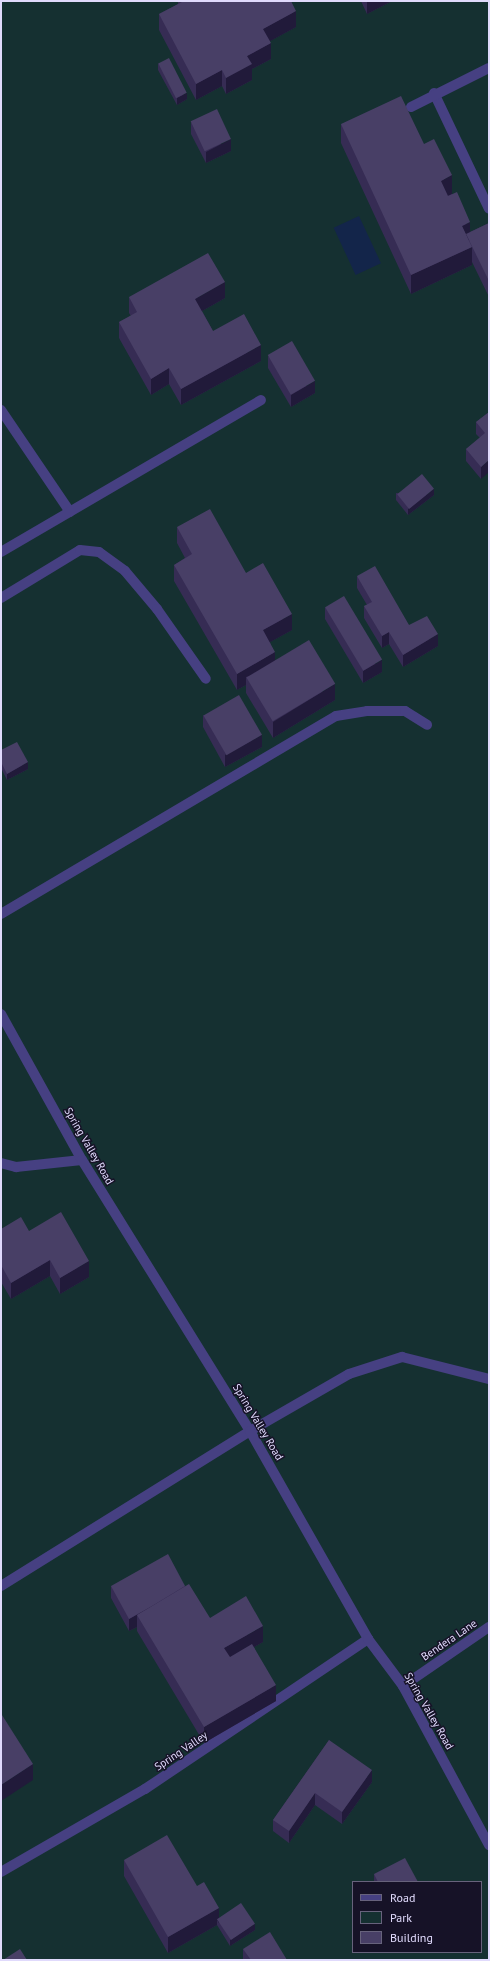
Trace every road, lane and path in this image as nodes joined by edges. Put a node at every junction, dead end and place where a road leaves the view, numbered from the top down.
1 (489, 68) edge
2 (434, 93) junction
3 (411, 106) dead end
4 (489, 209) edge
5 (261, 400) dead end
6 (1, 410) edge
7 (70, 512) junction
8 (1, 552) edge
9 (1, 598) edge
10 (206, 679) dead end
11 (427, 726) dead end
12 (1, 914) edge
13 (1, 1014) edge
14 (82, 1160) junction
15 (1, 1163) edge
16 (489, 1379) edge
17 (250, 1431) junction
18 (1, 1586) edge
19 (489, 1627) edge
20 (368, 1639) junction
21 (403, 1686) junction
22 (489, 1845) edge
23 (1, 1872) edge

1 - 2 street
2 - 3 street
2 - 4 street
5 - 7 street
6 - 7 street
7 - 8 street
9 - 10 street
11 - 12 street
13 - 14 street, Spring Valley Road
14 - 15 street
14 - 17 street, Spring Valley Road
16 - 17 street
17 - 18 street
17 - 20 street, Spring Valley Road
19 - 21 street, Bendera Lane
20 - 21 street, Spring Valley Road
20 - 23 street, Spring Valley
21 - 22 street, Spring Valley Road

